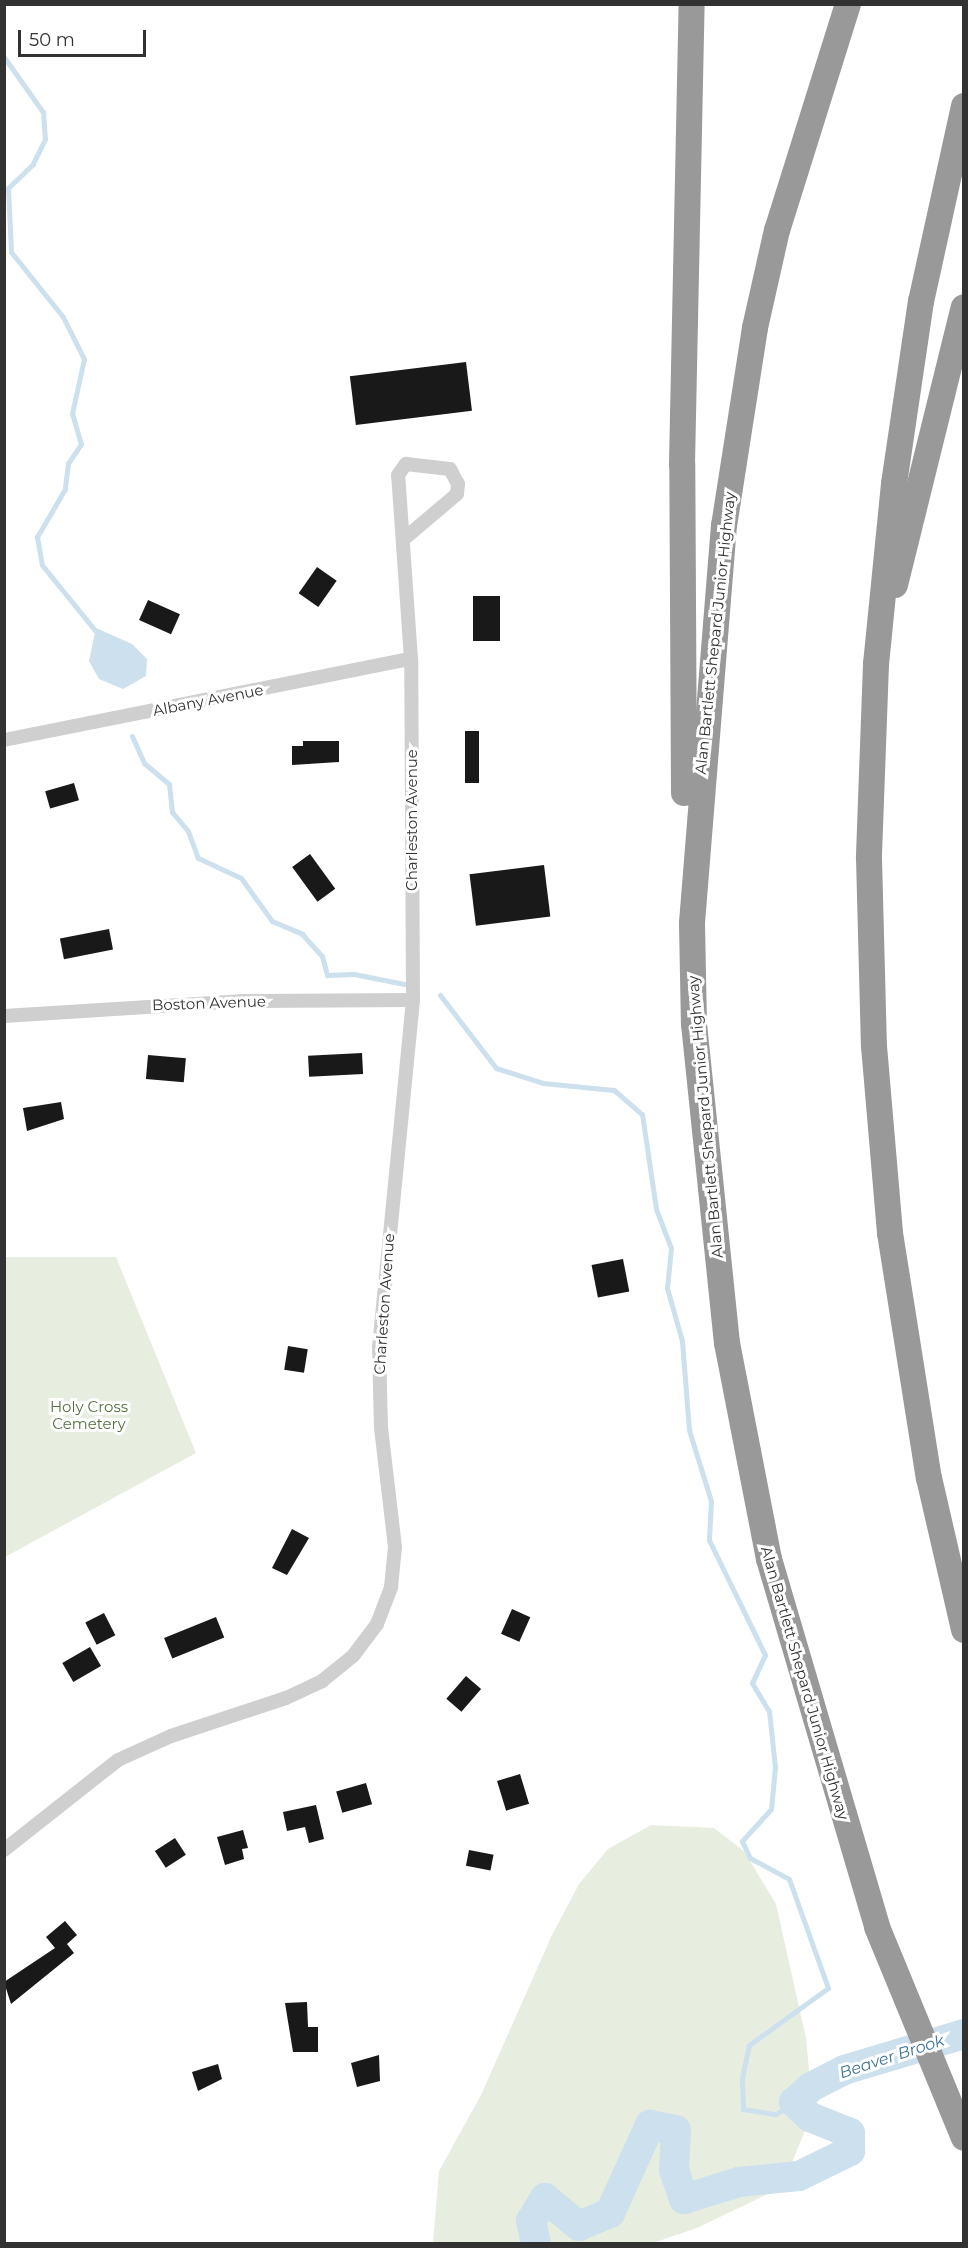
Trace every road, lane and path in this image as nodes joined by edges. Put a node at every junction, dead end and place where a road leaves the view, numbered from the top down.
1 (692, 4) edge
2 (848, 4) edge
3 (963, 106) edge
4 (963, 307) edge
5 (404, 539) junction
6 (411, 659) junction
7 (876, 664) junction
8 (4, 740) edge
9 (692, 924) junction
10 (413, 1000) junction
11 (4, 1016) edge
12 (963, 1630) edge
13 (4, 1850) edge
14 (963, 2138) edge

1 - 9 highway
2 - 9 highway, Alan Bartlett Shepard Junior Highway
3 - 7 highway
4 - 7 highway
5 - 5 street, Charleston Avenue
5 - 6 street, Charleston Avenue
6 - 8 street, Albany Avenue
6 - 10 street, Charleston Avenue
7 - 12 highway
9 - 14 highway, Alan Bartlett Shepard Junior Highway
10 - 11 street, Boston Avenue
10 - 13 street, Charleston Avenue

